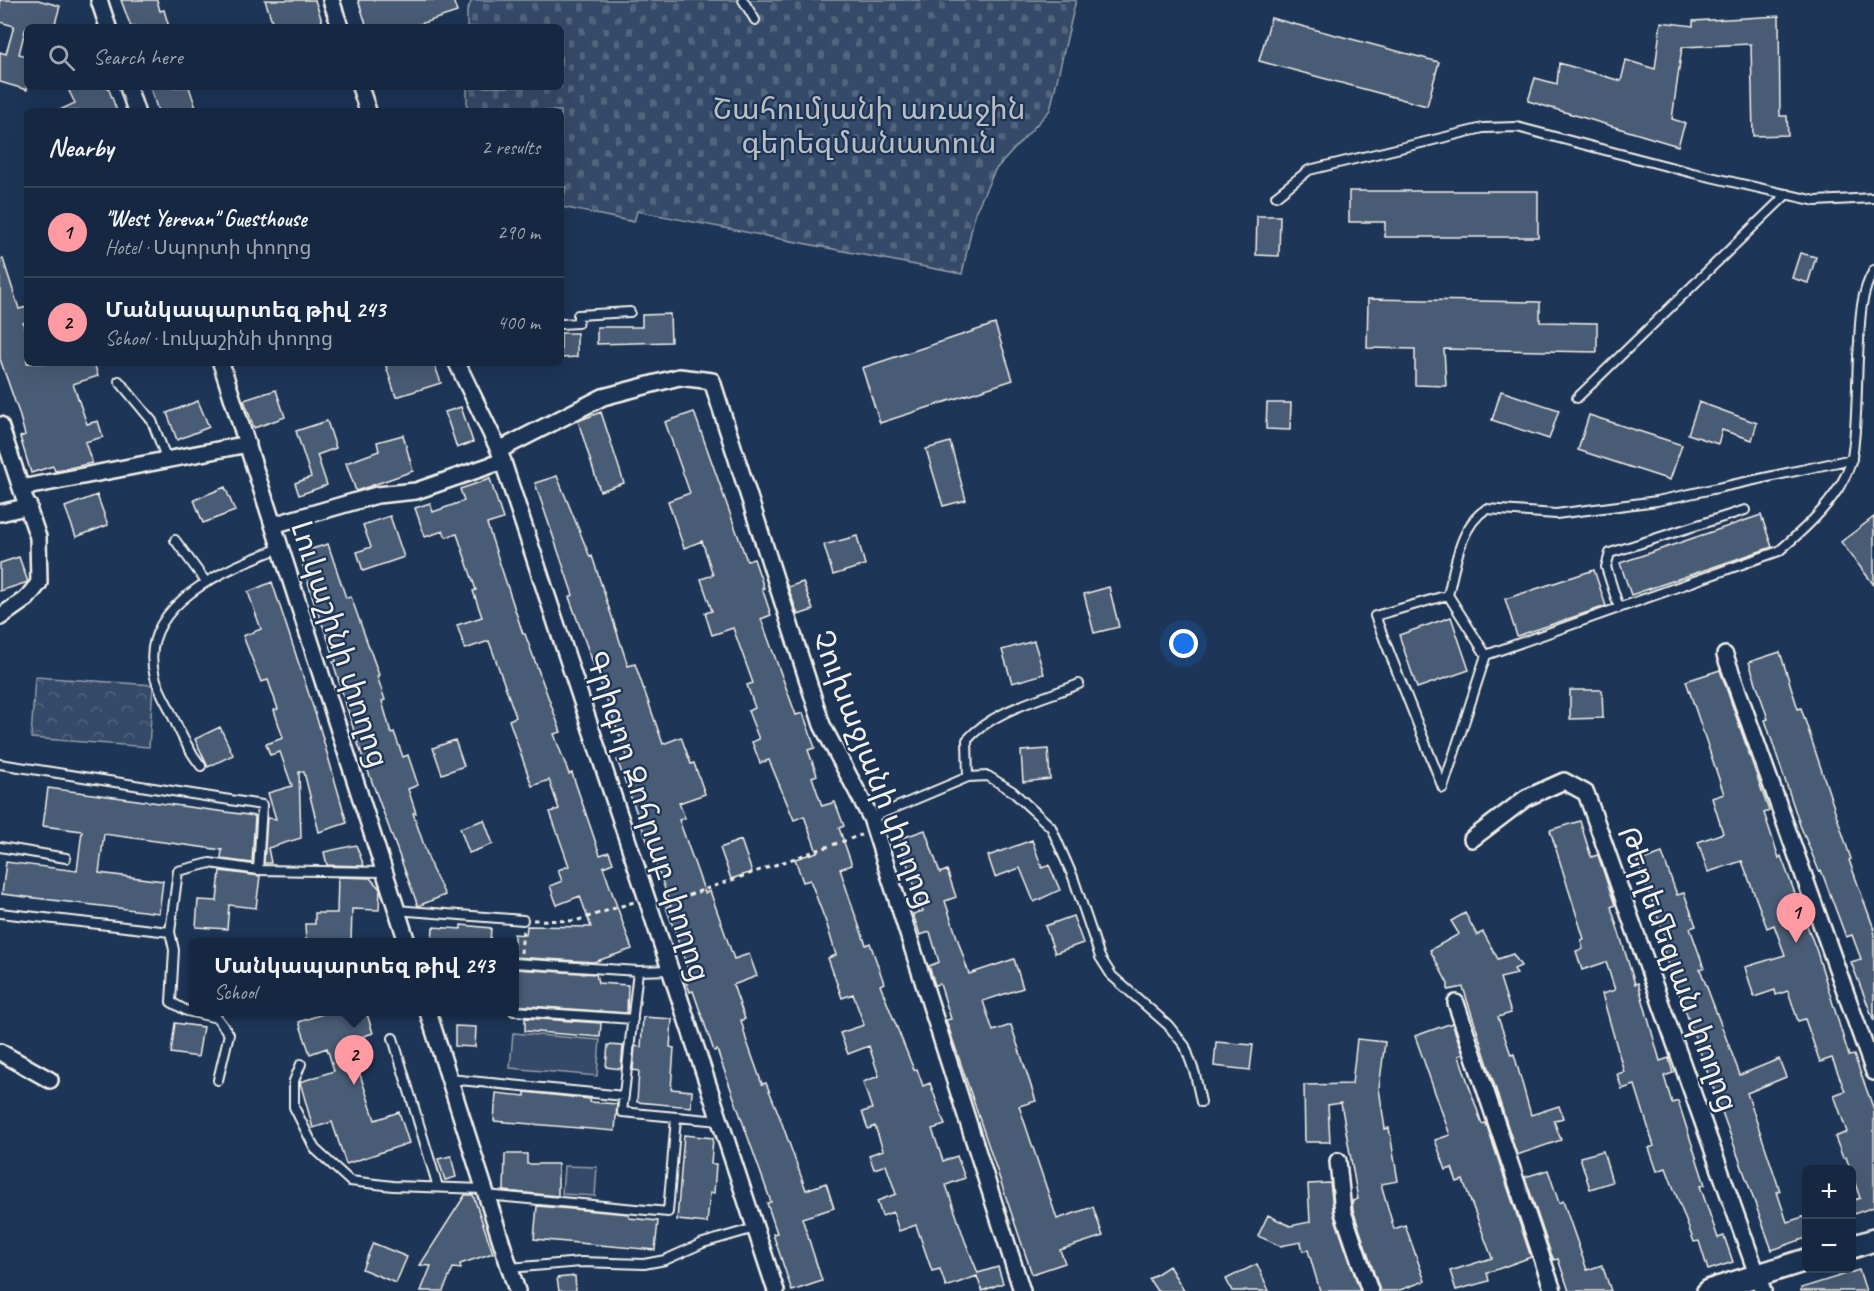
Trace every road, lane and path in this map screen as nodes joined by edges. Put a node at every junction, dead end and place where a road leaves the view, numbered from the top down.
1 (99, 0) edge
2 (331, 0) edge
3 (743, 0) edge
4 (755, 20) dead end
5 (107, 24) edge
6 (339, 24) edge
7 (129, 90) edge
8 (361, 90) edge
9 (135, 108) edge
10 (367, 108) edge
11 (1787, 194) junction
12 (1276, 196) dead end
13 (1874, 198) edge
14 (1874, 270) edge
15 (630, 312) dead end
16 (564, 324) edge
17 (222, 366) edge
18 (458, 366) edge
19 (118, 381) dead end
20 (1578, 398) dead end
21 (0, 425) edge
22 (248, 444) junction
23 (501, 455) junction
24 (1851, 459) junction
25 (166, 460) junction
26 (21, 488) junction
27 (29, 506) junction
28 (1745, 510) dead end
29 (0, 513) edge
30 (273, 525) junction
31 (175, 540) dead end
32 (280, 548) junction
33 (206, 582) junction
34 (1448, 595) junction
35 (1619, 608) junction
36 (0, 617) edge
37 (1486, 656) junction
38 (1725, 656) dead end
39 (1079, 684) dead end
40 (0, 764) edge
41 (201, 766) dead end
42 (968, 777) junction
43 (873, 824) junction
44 (1472, 839) dead end
45 (0, 847) edge
46 (66, 858) dead end
47 (258, 870) junction
48 (384, 872) junction
49 (649, 903) junction
50 (396, 910) junction
51 (0, 913) edge
52 (523, 920) junction
53 (170, 932) junction
54 (405, 938) edge
55 (519, 954) edge
56 (519, 963) edge
57 (671, 970) junction
58 (638, 971) junction
59 (1456, 1003) dead end
60 (189, 1011) edge
61 (519, 1011) edge
62 (208, 1016) edge
63 (430, 1016) edge
64 (633, 1019) junction
65 (393, 1038) dead end
66 (0, 1052) edge
67 (302, 1064) dead end
68 (1874, 1072) edge
69 (449, 1078) junction
70 (50, 1080) dead end
71 (218, 1080) dead end
72 (624, 1096) junction
73 (1201, 1102) dead end
74 (676, 1118) junction
75 (720, 1121) junction
76 (1338, 1161) dead end
77 (438, 1187) junction
78 (485, 1192) junction
79 (755, 1228) junction
80 (1874, 1240) edge
81 (1856, 1245) edge
82 (1802, 1262) edge
83 (509, 1268) junction
84 (1760, 1283) edge
85 (517, 1291) edge
86 (776, 1291) edge
87 (1022, 1291) edge
88 (1370, 1291) edge
89 (1553, 1291) edge
90 (1708, 1291) edge

1 - 5 street
2 - 6 street
3 - 4 lane
7 - 9 street
8 - 10 street
11 - 12 lane
11 - 13 lane
11 - 20 lane
14 - 24 lane
15 - 16 lane
17 - 22 street, Լուկաշինի փողոց
18 - 23 street, Գրիգոր Զոհրաբ փողոց
19 - 25 lane
21 - 26 street
22 - 25 street
22 - 30 street, Լուկաշինի փողոց
23 - 30 street, Չուխաջյանի փողոց
23 - 43 street, Չուխաջյանի փողոց
23 - 49 street, Գրիգոր Զոհրաբ փողոց
24 - 34 lane
24 - 35 lane
25 - 26 street
26 - 27 street
27 - 29 street
27 - 36 street
28 - 35 lane
30 - 32 street, Լուկաշինի փողոց
31 - 33 lane
32 - 33 lane
32 - 48 street, Լուկաշինի փողոց
33 - 41 lane
34 - 37 lane
34 - 37 lane
35 - 37 lane
38 - 68 street
39 - 42 lane
40 - 47 lane
42 - 43 lane
42 - 73 lane
43 - 49 path
43 - 87 street, Չուխաջյանի փողոց
44 - 84 street, Թերլեմեզյան փողոց
45 - 46 lane
47 - 48 lane
47 - 53 lane
48 - 50 street, Լուկաշինի փողոց
49 - 52 path
49 - 57 street, Գրիգոր Զոհրաբ փողոց
50 - 52 lane
50 - 54 street, Լուկաշինի փողոց
51 - 53 lane
52 - 55 path
53 - 60 lane
56 - 58 lane
57 - 58 lane
57 - 75 street, Գրիգոր Զոհրաբ փողոց
58 - 64 lane
59 - 89 street
61 - 64 lane
62 - 71 lane
63 - 69 street
64 - 72 lane
65 - 77 lane
66 - 70 street
67 - 77 lane
69 - 72 lane
69 - 78 street
72 - 74 lane
74 - 75 lane
74 - 78 lane
75 - 79 street, Գրիգոր Զոհրաբ փողոց
76 - 88 street
77 - 78 lane
78 - 83 street
79 - 83 lane
79 - 86 street, Գրիգոր Զոհրաբ փողոց
80 - 81 street
82 - 84 street
83 - 85 street
84 - 90 street

